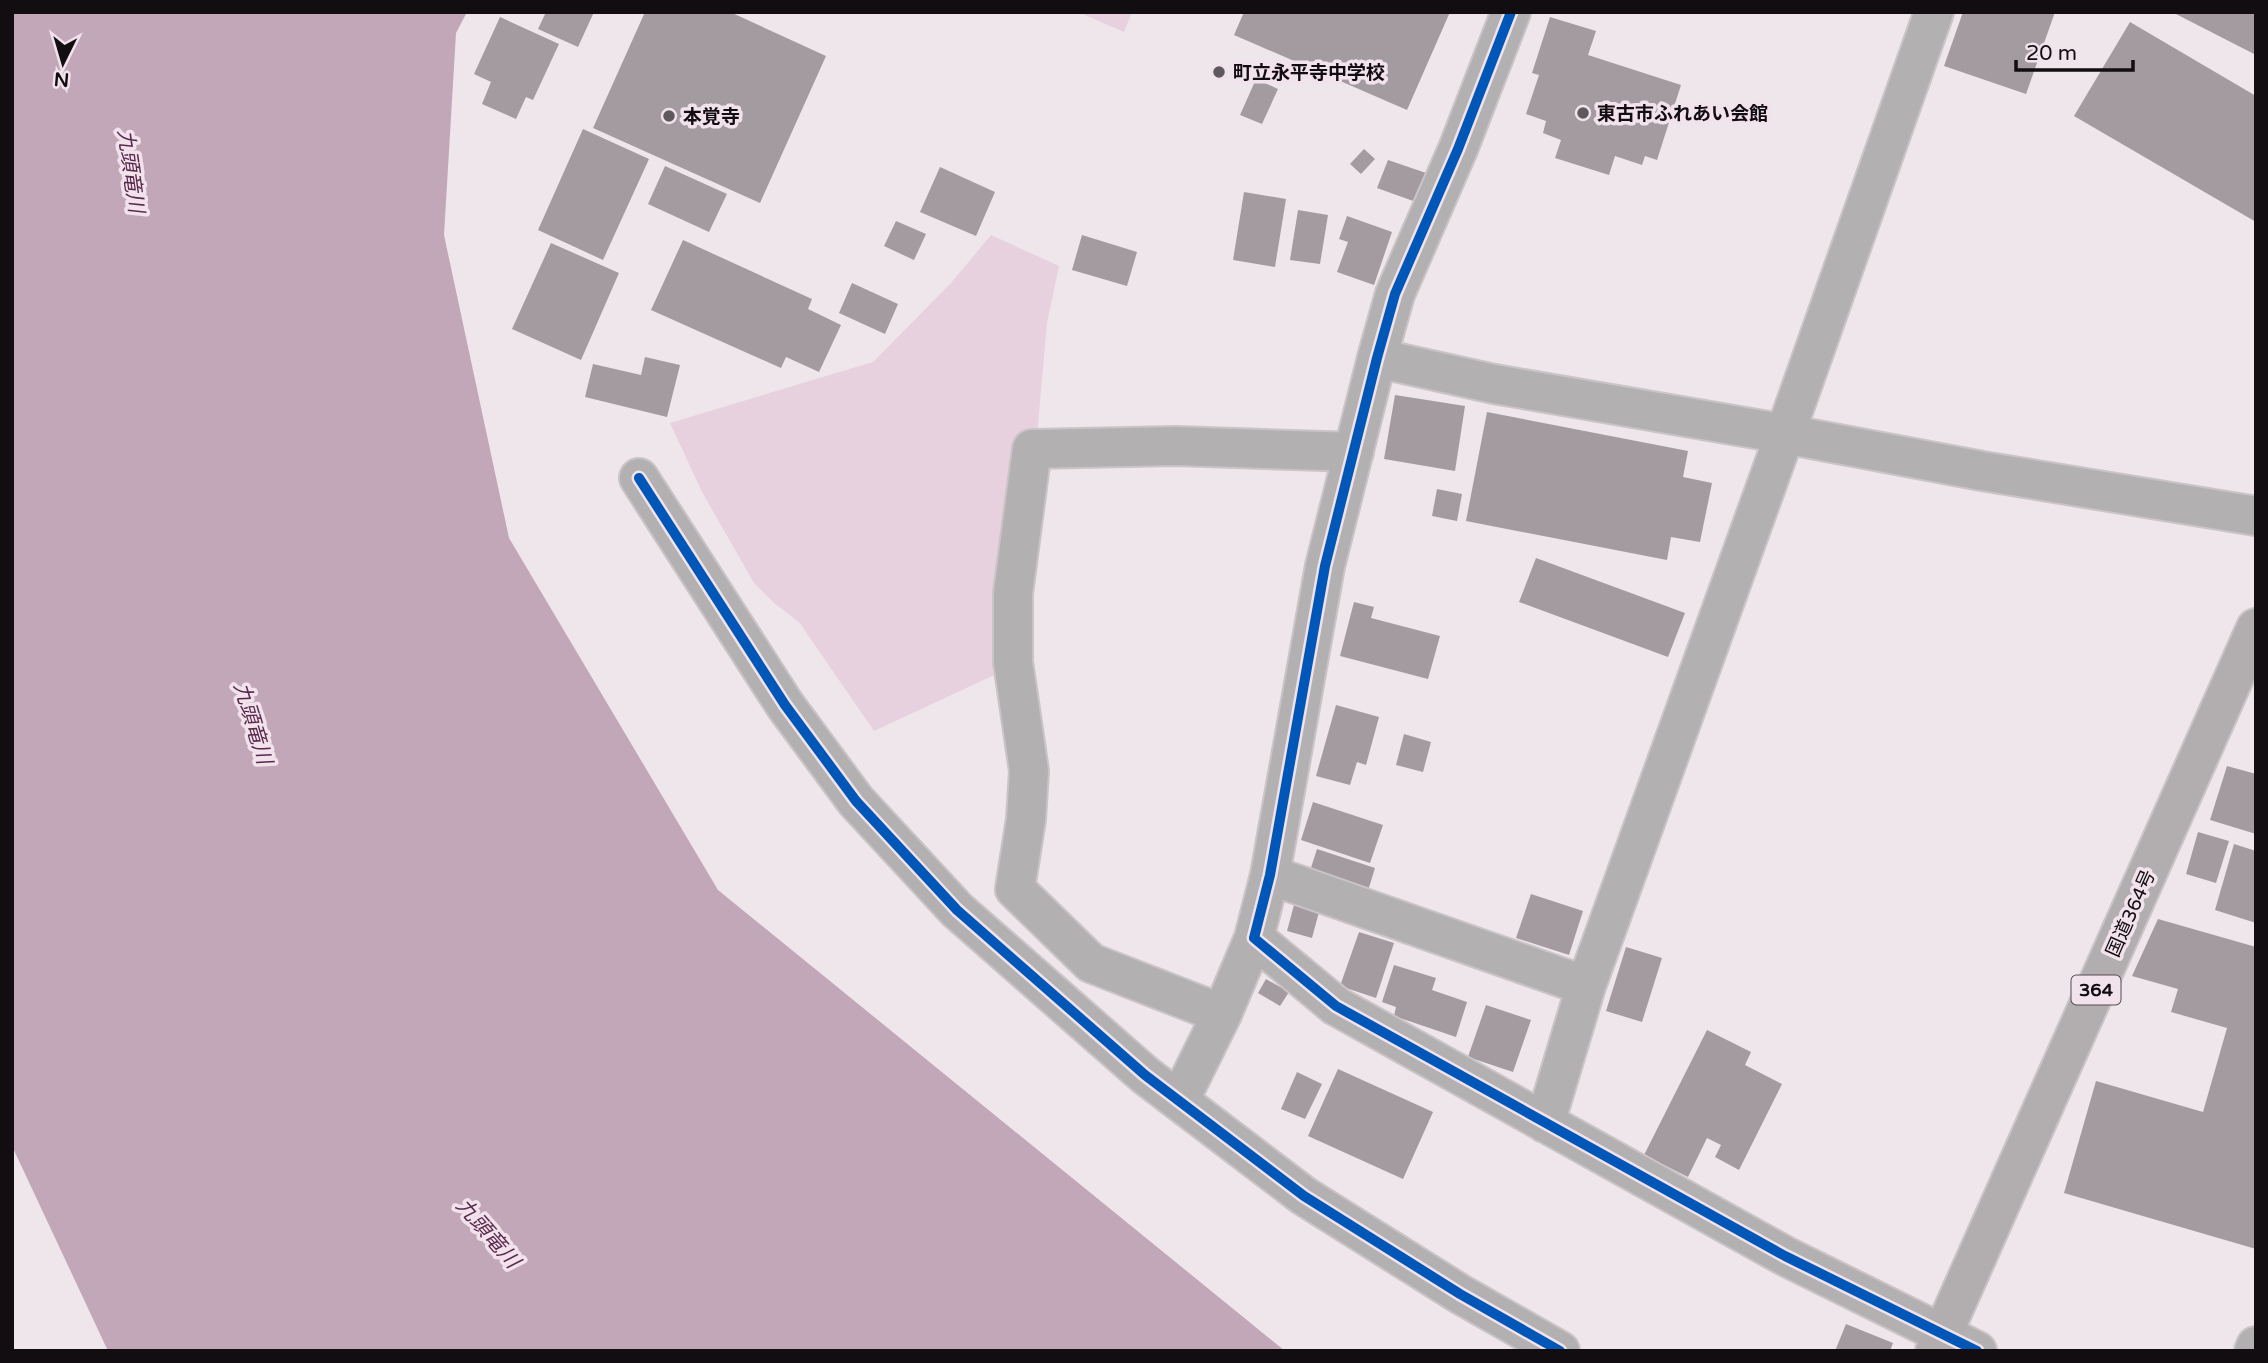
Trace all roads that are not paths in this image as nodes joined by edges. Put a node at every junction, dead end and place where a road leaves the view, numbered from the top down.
1 (1511, 12) edge
2 (1934, 12) edge
3 (1377, 358) junction
4 (1785, 434) junction
5 (1354, 452) junction
6 (639, 478) dead end
7 (2256, 516) edge
8 (2256, 628) edge
9 (1270, 875) junction
10 (1254, 938) junction
11 (1586, 986) junction
12 (1222, 1014) junction
13 (1179, 1101) junction
14 (1545, 1123) junction
15 (1939, 1342) edge
16 (1560, 1351) edge
17 (1977, 1351) edge

1 - 3 street
2 - 4 street
3 - 4 street
3 - 5 street
4 - 7 street
4 - 11 street
5 - 9 street
5 - 12 street
6 - 13 street
8 - 15 highway, 国道364号 / 364
9 - 10 street
9 - 11 street
10 - 12 street
10 - 14 street
11 - 14 street
12 - 13 street
13 - 16 street
14 - 15 street
15 - 17 street

